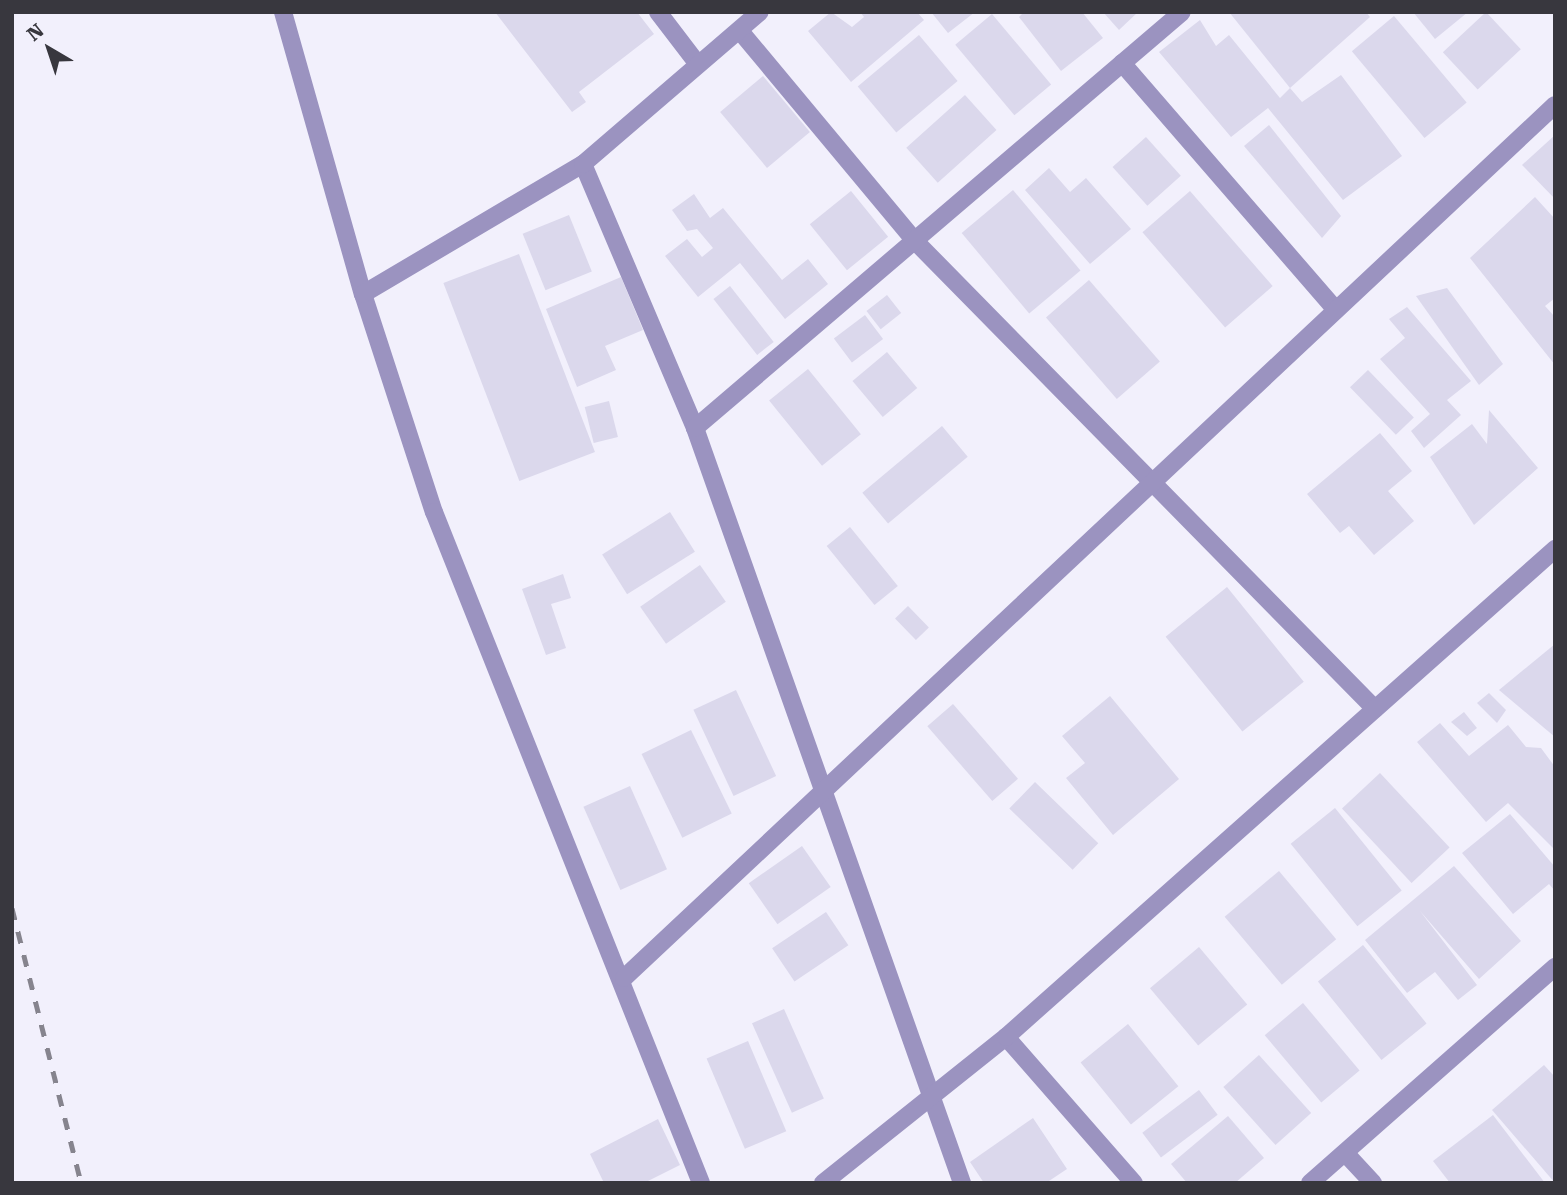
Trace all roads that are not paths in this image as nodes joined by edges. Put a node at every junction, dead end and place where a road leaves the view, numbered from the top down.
1 (658, 12) edge
2 (760, 12) edge
3 (1182, 12) edge
4 (290, 16) edge
5 (740, 31) junction
6 (697, 63) junction
7 (1122, 63) junction
8 (1555, 105) edge
9 (583, 164) junction
10 (915, 242) junction
11 (363, 294) junction
12 (1335, 309) junction
13 (695, 428) junction
14 (1157, 483) junction
15 (1555, 549) edge
16 (1375, 709) junction
17 (825, 784) junction
18 (1555, 967) edge
19 (624, 978) junction
20 (1006, 1037) junction
21 (934, 1096) junction
22 (1347, 1155) junction
23 (701, 1183) edge
24 (823, 1183) edge
25 (962, 1183) edge
26 (1134, 1183) edge
27 (1310, 1183) edge
28 (1373, 1183) edge

1 - 6 street
2 - 5 street
3 - 7 street
4 - 11 street
5 - 6 street
5 - 10 street
6 - 9 street
7 - 10 street
7 - 12 street
8 - 12 street
9 - 11 street
9 - 13 street
10 - 13 street
10 - 14 street
11 - 19 street
12 - 14 street
13 - 17 street
14 - 16 street
14 - 17 street
15 - 16 street
16 - 20 street
17 - 19 street
17 - 21 street
18 - 22 street
19 - 23 street
20 - 21 street
20 - 26 street
21 - 24 street
21 - 25 street
22 - 27 street
22 - 28 street

